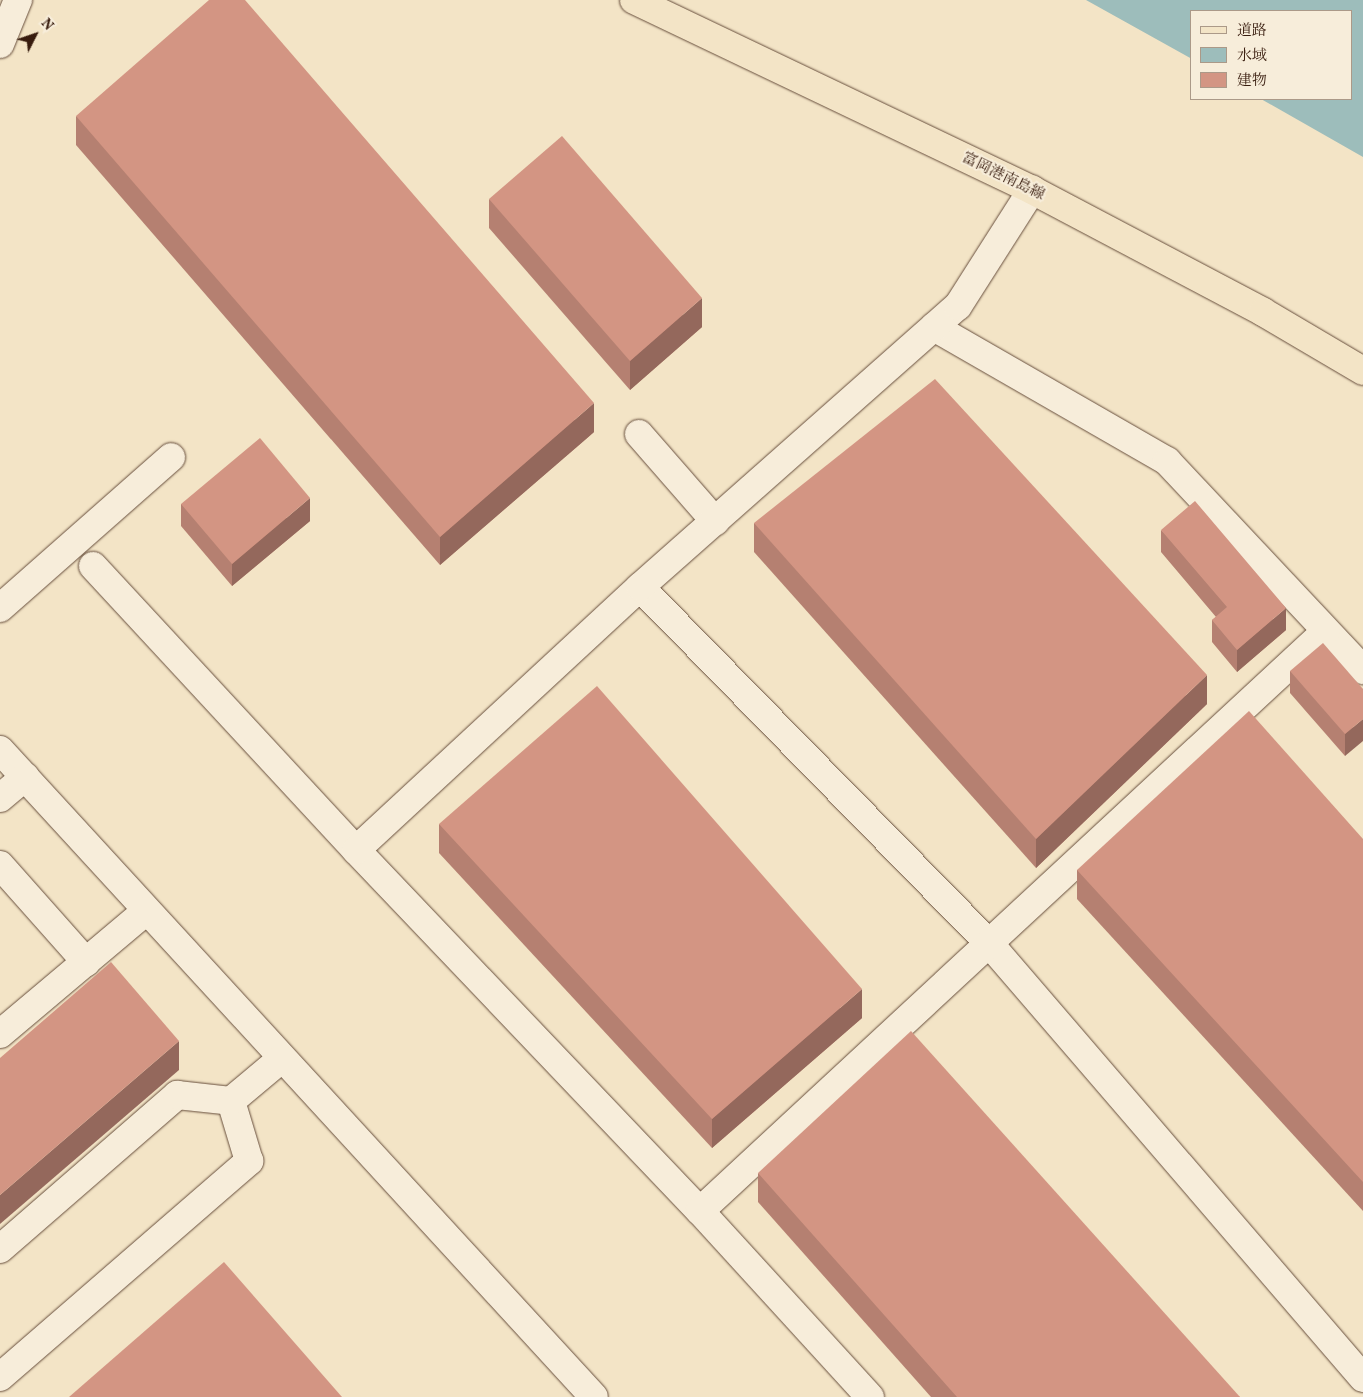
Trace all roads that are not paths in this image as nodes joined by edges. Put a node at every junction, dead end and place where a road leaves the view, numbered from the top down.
1 (18, 0) edge
2 (634, 0) edge
3 (0, 44) edge
4 (1032, 190) junction
5 (934, 327) junction
6 (1363, 371) edge
7 (639, 434) dead end
8 (171, 457) dead end
9 (714, 521) junction
10 (93, 566) dead end
11 (640, 587) junction
12 (0, 608) edge
13 (1326, 631) junction
14 (1363, 670) edge
15 (0, 750) edge
16 (25, 777) junction
17 (0, 798) edge
18 (356, 850) junction
19 (0, 865) edge
20 (146, 911) junction
21 (988, 942) junction
22 (86, 962) junction
23 (0, 1034) edge
24 (281, 1059) junction
25 (231, 1101) junction
26 (700, 1212) junction
27 (0, 1249) edge
28 (0, 1377) edge
29 (1363, 1378) edge
30 (594, 1397) edge
31 (870, 1397) edge

1 - 3 street
2 - 4 main road, 富岡港南島線
4 - 5 street
4 - 6 main road, 富岡港南島線
5 - 9 street
5 - 13 street
7 - 9 street
8 - 12 street
9 - 11 street
10 - 18 street
11 - 18 street
11 - 21 street
13 - 14 street
13 - 21 street
15 - 16 street
16 - 17 street
16 - 20 street
18 - 26 street
19 - 22 street
20 - 22 street
20 - 24 street
21 - 26 street
21 - 29 street
22 - 23 street
24 - 25 street
24 - 30 street
25 - 27 street
25 - 28 street
26 - 31 street

